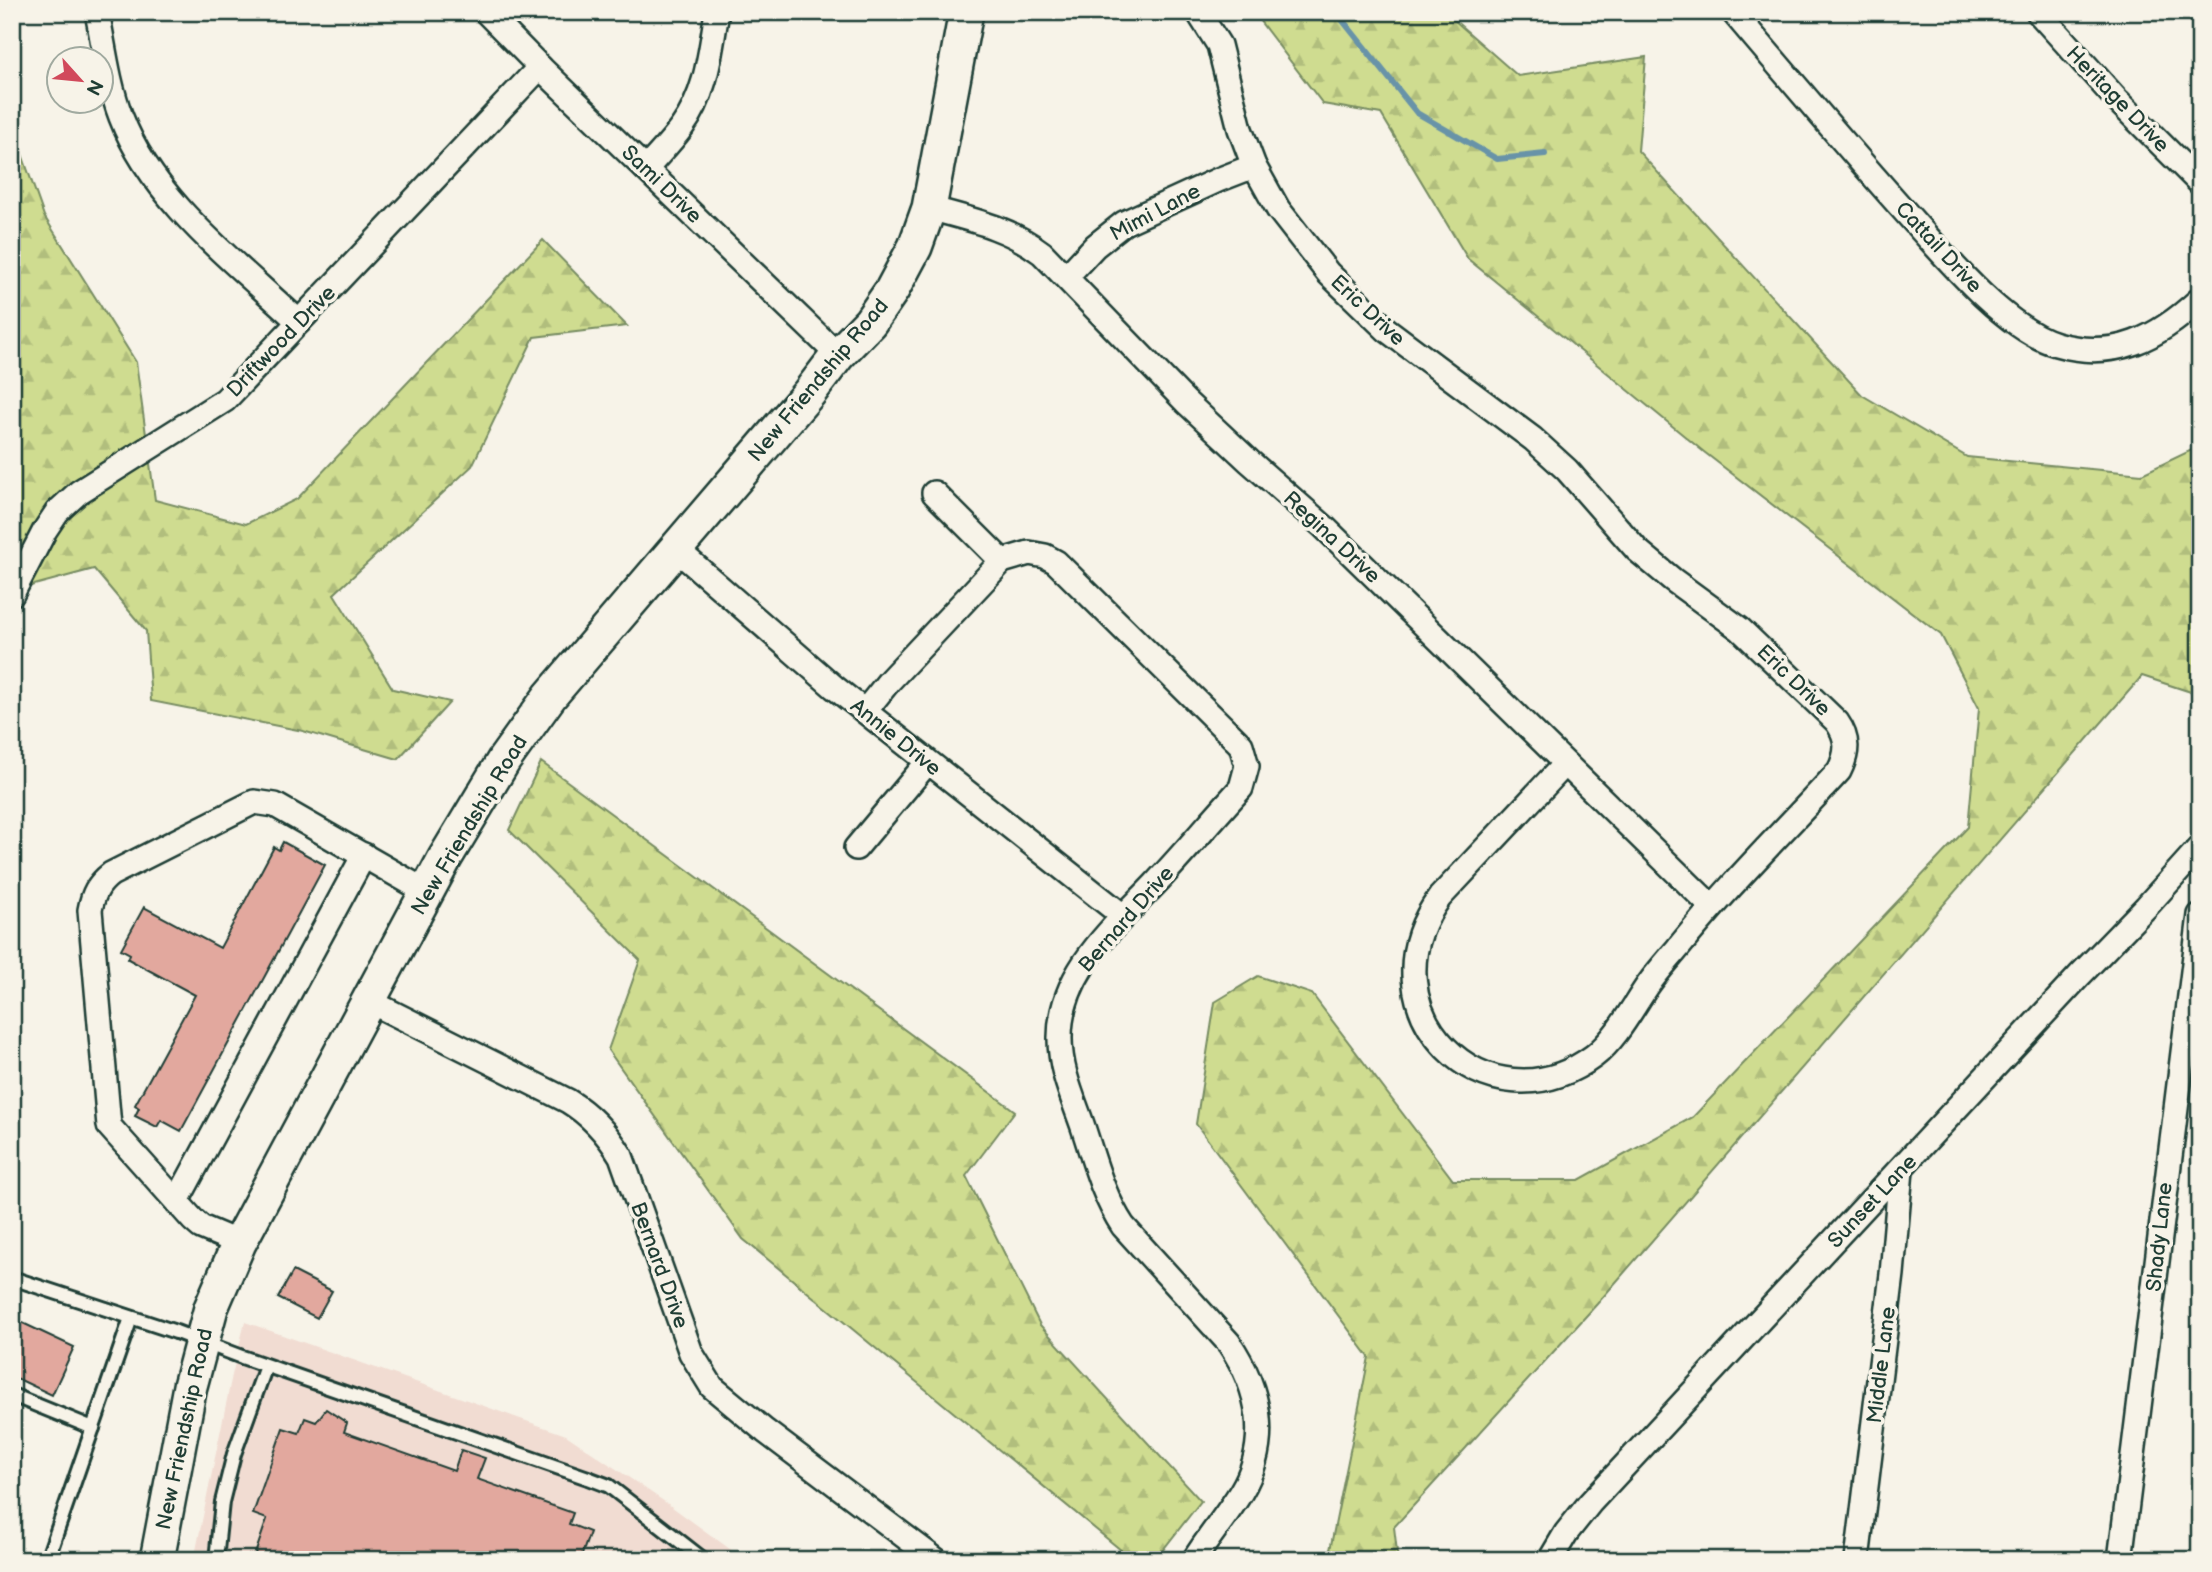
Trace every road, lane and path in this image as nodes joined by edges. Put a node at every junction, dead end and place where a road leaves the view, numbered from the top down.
1 (97, 12) edge
2 (486, 12) edge
3 (717, 12) edge
4 (966, 12) edge
5 (1198, 12) edge
6 (1733, 12) edge
7 (2038, 12) edge
8 (540, 67) junction
9 (1254, 166) junction
10 (646, 169) junction
11 (2200, 183) edge
12 (929, 208) junction
13 (1067, 276) junction
14 (2200, 299) edge
15 (299, 321) junction
16 (838, 355) junction
17 (934, 493) dead end
18 (676, 549) junction
19 (1002, 561) junction
20 (12, 594) edge
21 (865, 711) junction
22 (928, 763) junction
23 (1565, 764) junction
24 (2200, 847) edge
25 (856, 848) dead end
26 (364, 855) junction
27 (427, 892) junction
28 (1712, 907) junction
29 (2200, 915) edge
30 (1123, 916) junction
31 (369, 1002) junction
32 (1901, 1170) junction
33 (177, 1201) junction
34 (239, 1243) junction
35 (12, 1278) edge
36 (131, 1318) junction
37 (202, 1342) junction
38 (266, 1366) junction
39 (12, 1395) edge
40 (93, 1428) junction
41 (47, 1560) edge
42 (157, 1560) edge
43 (216, 1560) edge
44 (704, 1560) edge
45 (936, 1560) edge
46 (1194, 1560) edge
47 (1550, 1560) edge
48 (1857, 1560) edge
49 (2120, 1560) edge

1 - 15 street
2 - 8 street, Sami Drive
3 - 10 street
4 - 12 street, New Friendship Road
5 - 9 street, Eric Drive
6 - 14 street, Cattail Drive
7 - 11 street, Heritage Drive
8 - 10 street, Sami Drive
8 - 15 street, Driftwood Drive
9 - 13 street, Mimi Lane
9 - 28 street, Eric Drive
10 - 16 street, Sami Drive
12 - 13 street, Regina Drive
12 - 16 street, New Friendship Road
13 - 23 street, Regina Drive
15 - 20 street, Driftwood Drive
16 - 18 street, New Friendship Road
17 - 19 street
18 - 21 street, Annie Drive
18 - 27 street, New Friendship Road
19 - 21 street
19 - 30 street, Bernard Drive
21 - 22 street, Annie Drive
22 - 25 street
22 - 30 street, Annie Drive
23 - 28 street, Regina Drive
23 - 28 street, Eric Drive
24 - 32 street, Sunset Lane
26 - 27 street
26 - 33 street
26 - 33 street
27 - 31 street, New Friendship Road
29 - 49 street, Shady Lane
30 - 46 street, Bernard Drive
31 - 34 street, New Friendship Road
31 - 45 street, Bernard Drive
32 - 47 street, Sunset Lane
32 - 48 street, Middle Lane
33 - 34 street
34 - 37 street, New Friendship Road
35 - 36 lane
36 - 37 lane
36 - 40 lane
37 - 38 lane
37 - 42 street, New Friendship Road
38 - 43 lane
38 - 44 lane
39 - 40 lane
40 - 41 lane

